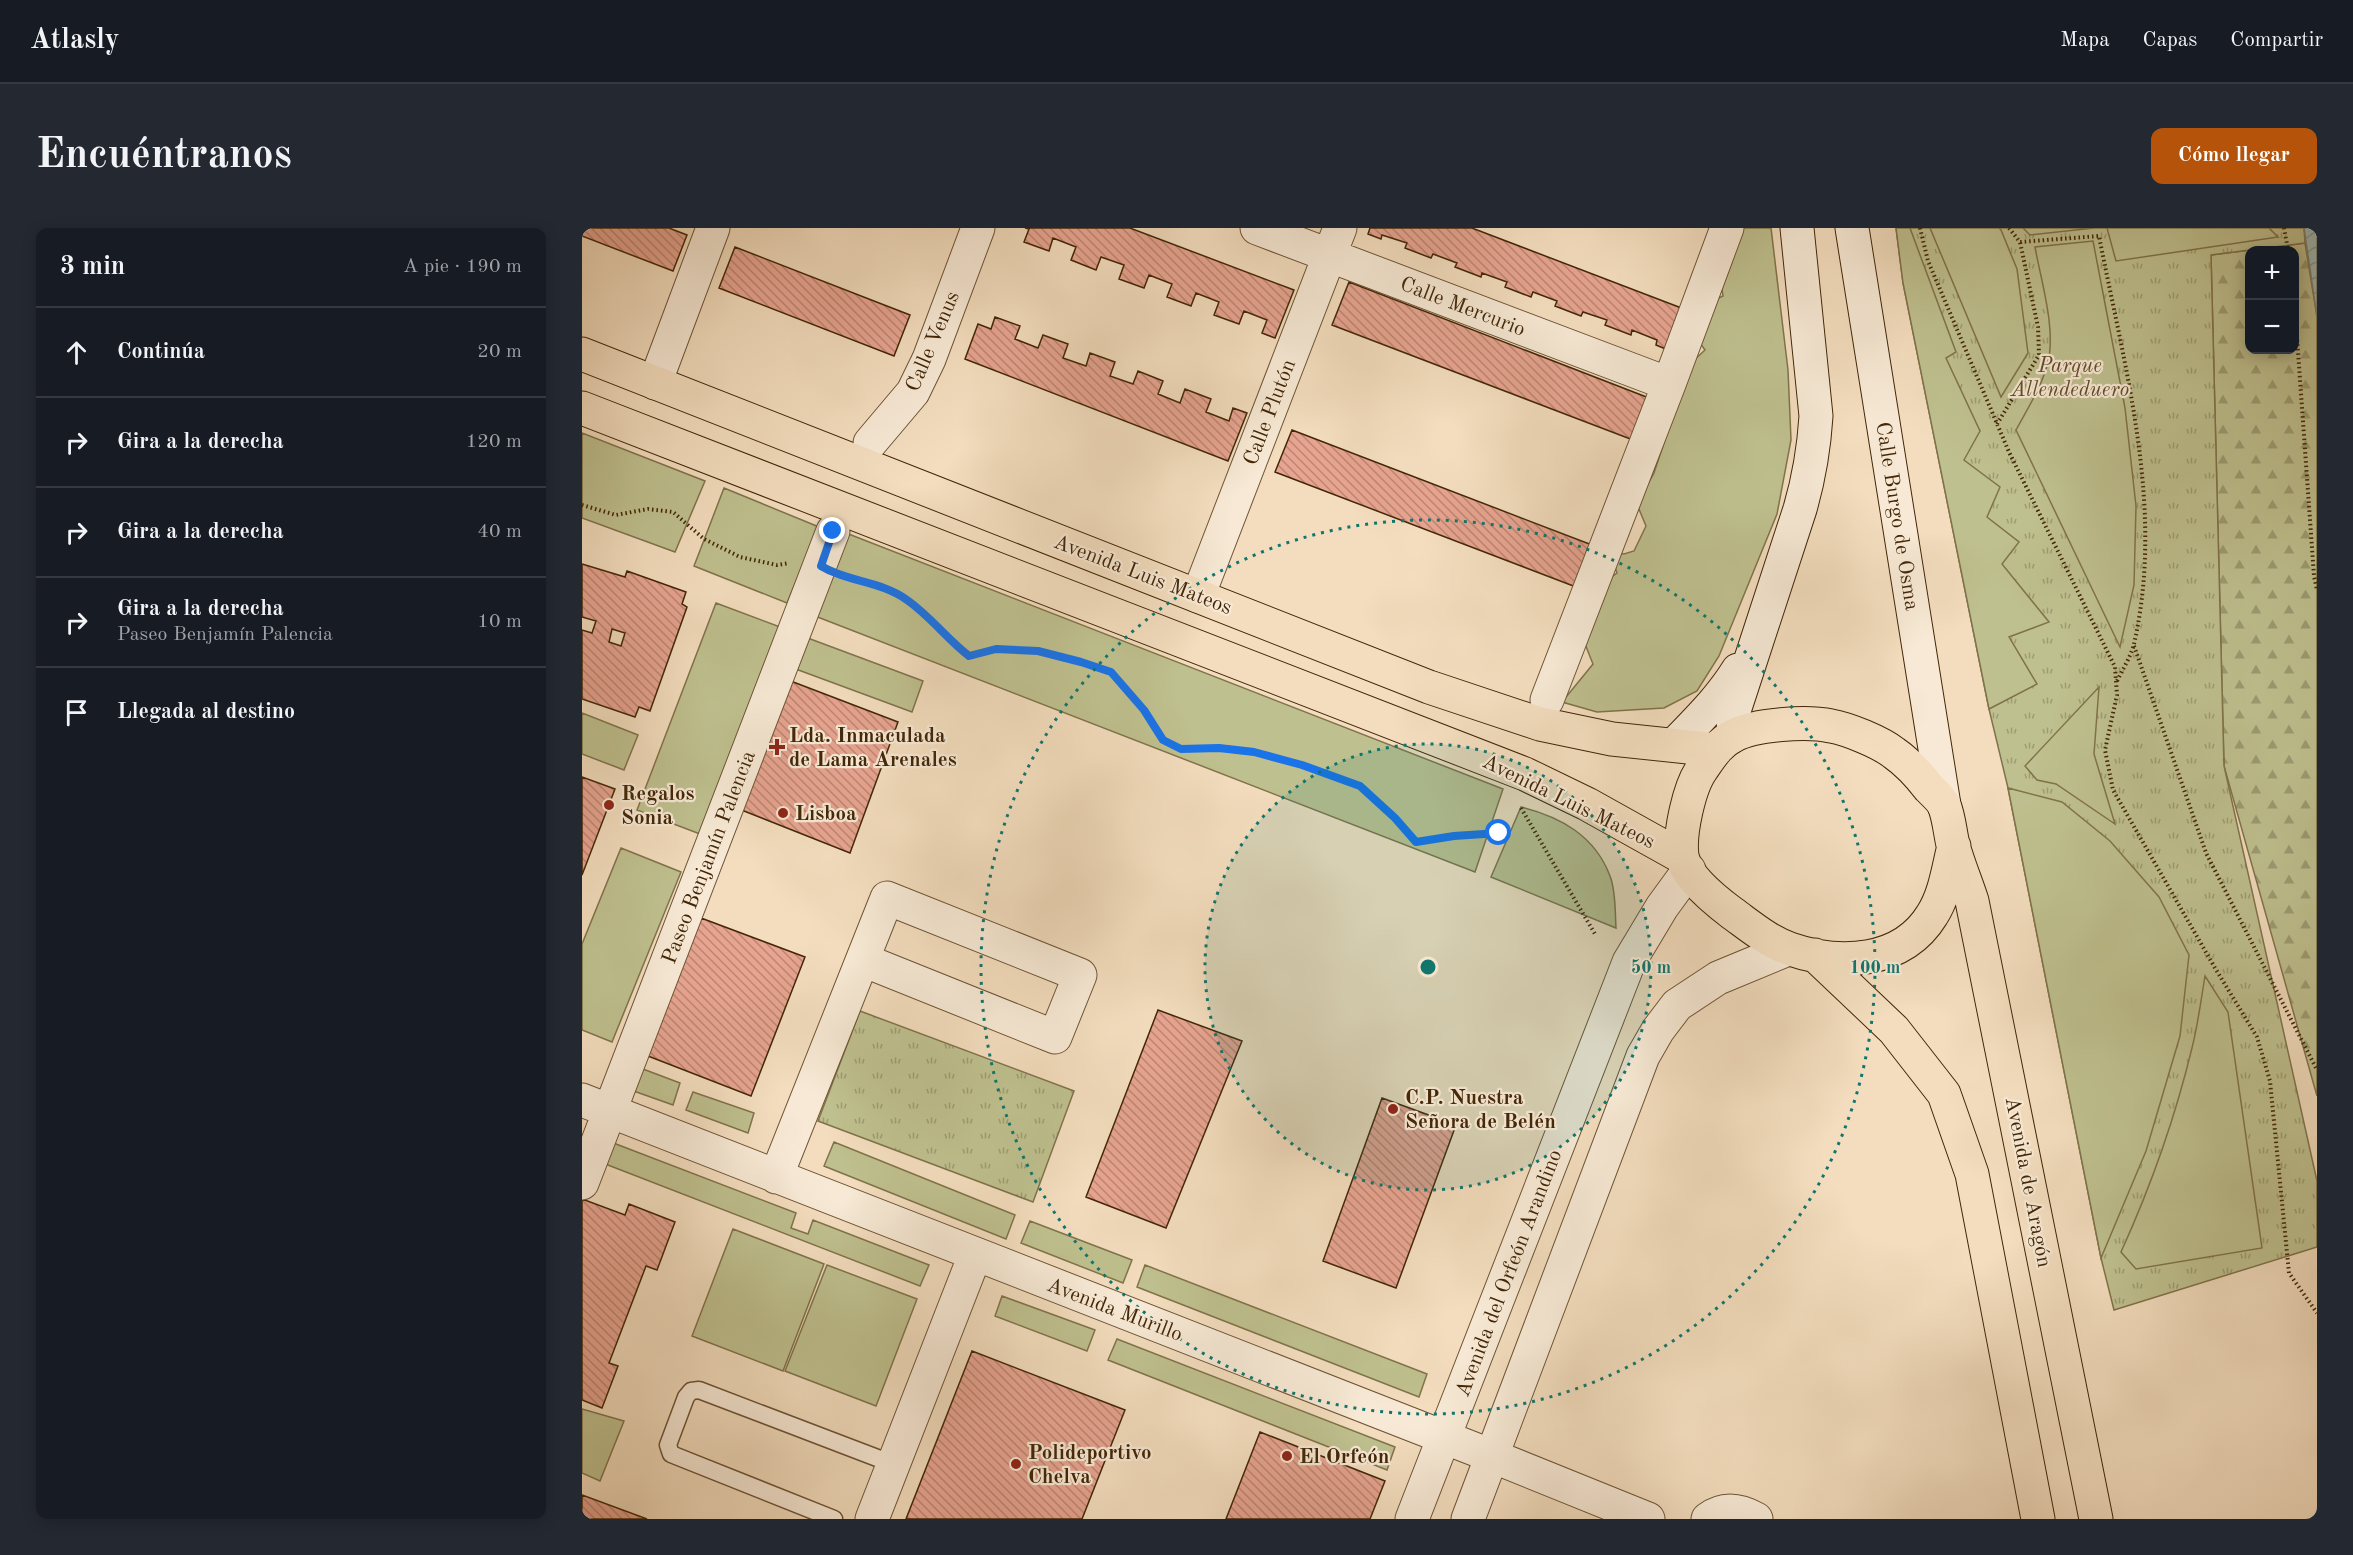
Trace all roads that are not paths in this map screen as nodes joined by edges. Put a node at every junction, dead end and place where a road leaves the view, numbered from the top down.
1 (713, 228) edge
2 (978, 228) edge
3 (1257, 228) edge
4 (1726, 228) edge
5 (1797, 228) edge
6 (1852, 228) edge
7 (1335, 242) edge
8 (582, 354) edge
9 (655, 383) junction
10 (1670, 384) junction
11 (582, 408) edge
12 (870, 443) dead end
13 (833, 531) dead end
14 (1198, 596) junction
15 (1757, 641) junction
16 (1547, 700) dead end
17 (1724, 743) junction
18 (1674, 745) junction
19 (1944, 805) junction
20 (1954, 846) junction
21 (1686, 864) junction
22 (1802, 952) junction
23 (863, 960) junction
24 (596, 1105) edge
25 (776, 1177) junction
26 (582, 1183) edge
27 (975, 1255) junction
28 (1443, 1438) junction
29 (1492, 1456) junction
30 (893, 1464) junction
31 (834, 1519) edge
32 (872, 1519) edge
33 (1412, 1519) edge
34 (1468, 1519) edge
35 (1648, 1519) edge
36 (1708, 1519) edge
37 (1756, 1519) edge
38 (2038, 1519) edge
39 (2096, 1519) edge

1 - 9 street
2 - 12 street, Calle Venus
3 - 7 street, Calle Mercurio
4 - 10 street
5 - 15 street
6 - 19 street, Calle Burgo de Osma
7 - 10 street, Calle Mercurio
7 - 14 street, Calle Plutón
8 - 9 highway, Avenida Luis Mateos
9 - 14 highway, Avenida Luis Mateos
10 - 16 street
11 - 21 highway, Avenida Luis Mateos
13 - 24 street, Paseo Benjamín Palencia
14 - 18 highway, Avenida Luis Mateos
15 - 17 street
15 - 18 street
17 - 18 highway, Avenida Luis Mateos
17 - 19 highway
17 - 21 highway
19 - 20 highway, Avenida de Aragón
20 - 22 highway
20 - 39 highway, Avenida de Aragón
21 - 22 highway
21 - 28 street, Avenida del Orfeón Arandino
22 - 29 street
22 - 38 highway
23 - 23 street
23 - 25 street
24 - 25 street, Avenida Murillo
24 - 26 street, Paseo Benjamín Palencia
25 - 27 street, Avenida Murillo
27 - 28 street, Avenida Murillo
27 - 30 street
28 - 29 street, Avenida Murillo
28 - 33 street, Avenida del Orfeón Arandino
29 - 34 street
29 - 35 street, Avenida Murillo
30 - 31 lane
30 - 32 street
36 - 37 street

